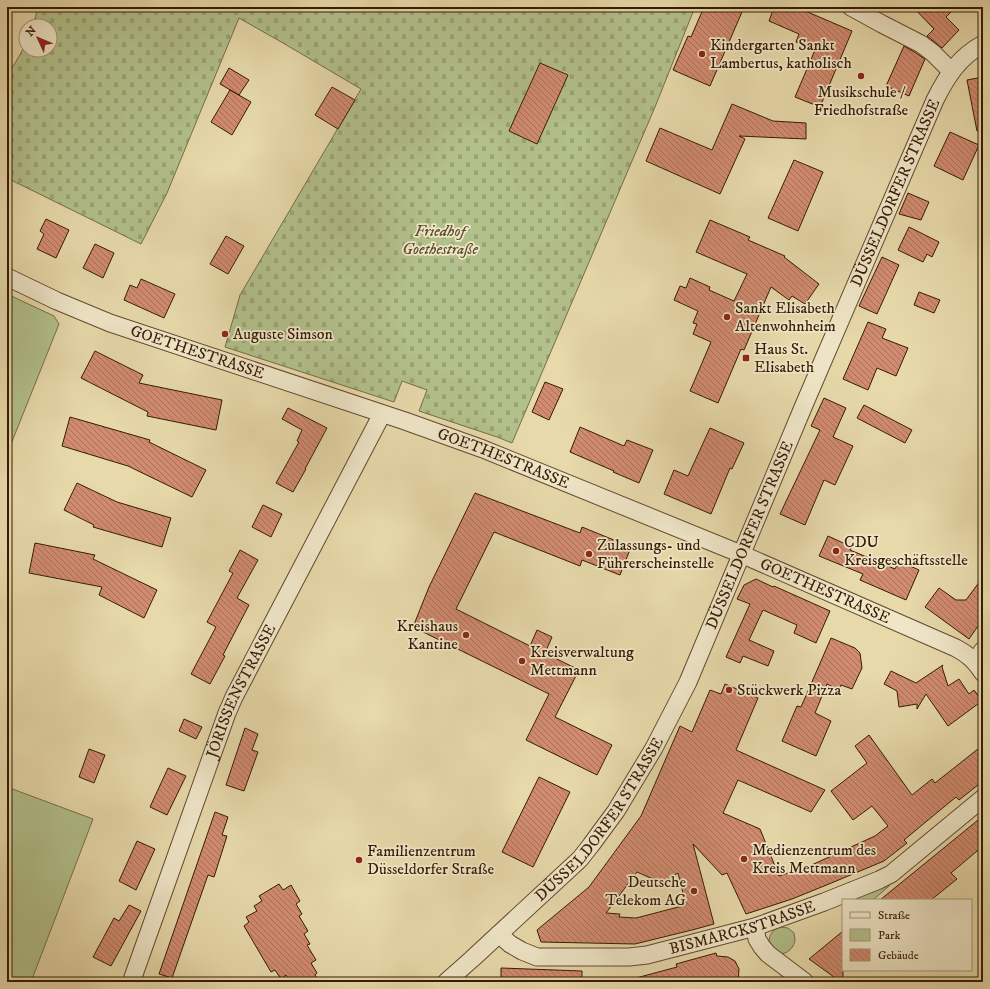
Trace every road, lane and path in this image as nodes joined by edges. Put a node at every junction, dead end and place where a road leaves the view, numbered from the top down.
1 (851, 7) edge
2 (983, 43) edge
3 (951, 71) junction
4 (7, 277) edge
5 (382, 414) junction
6 (741, 554) junction
7 (980, 662) edge
8 (983, 798) edge
9 (755, 927) junction
10 (499, 934) junction
11 (132, 981) edge
12 (446, 982) edge
13 (805, 982) edge

1 - 3 street
2 - 3 street, DÜSSELDORFER STRASSE
3 - 6 street, DÜSSELDORFER STRASSE
4 - 5 street, GOETHESTRASSE
5 - 6 street, GOETHESTRASSE
5 - 11 street, JÖRISSENSTRASSE
6 - 7 street, GOETHESTRASSE
6 - 10 street, DÜSSELDORFER STRASSE
8 - 9 street, BISMARCKSTRASSE
9 - 10 street, BISMARCKSTRASSE
9 - 13 street
10 - 12 street, DÜSSELDORFER STRASSE

